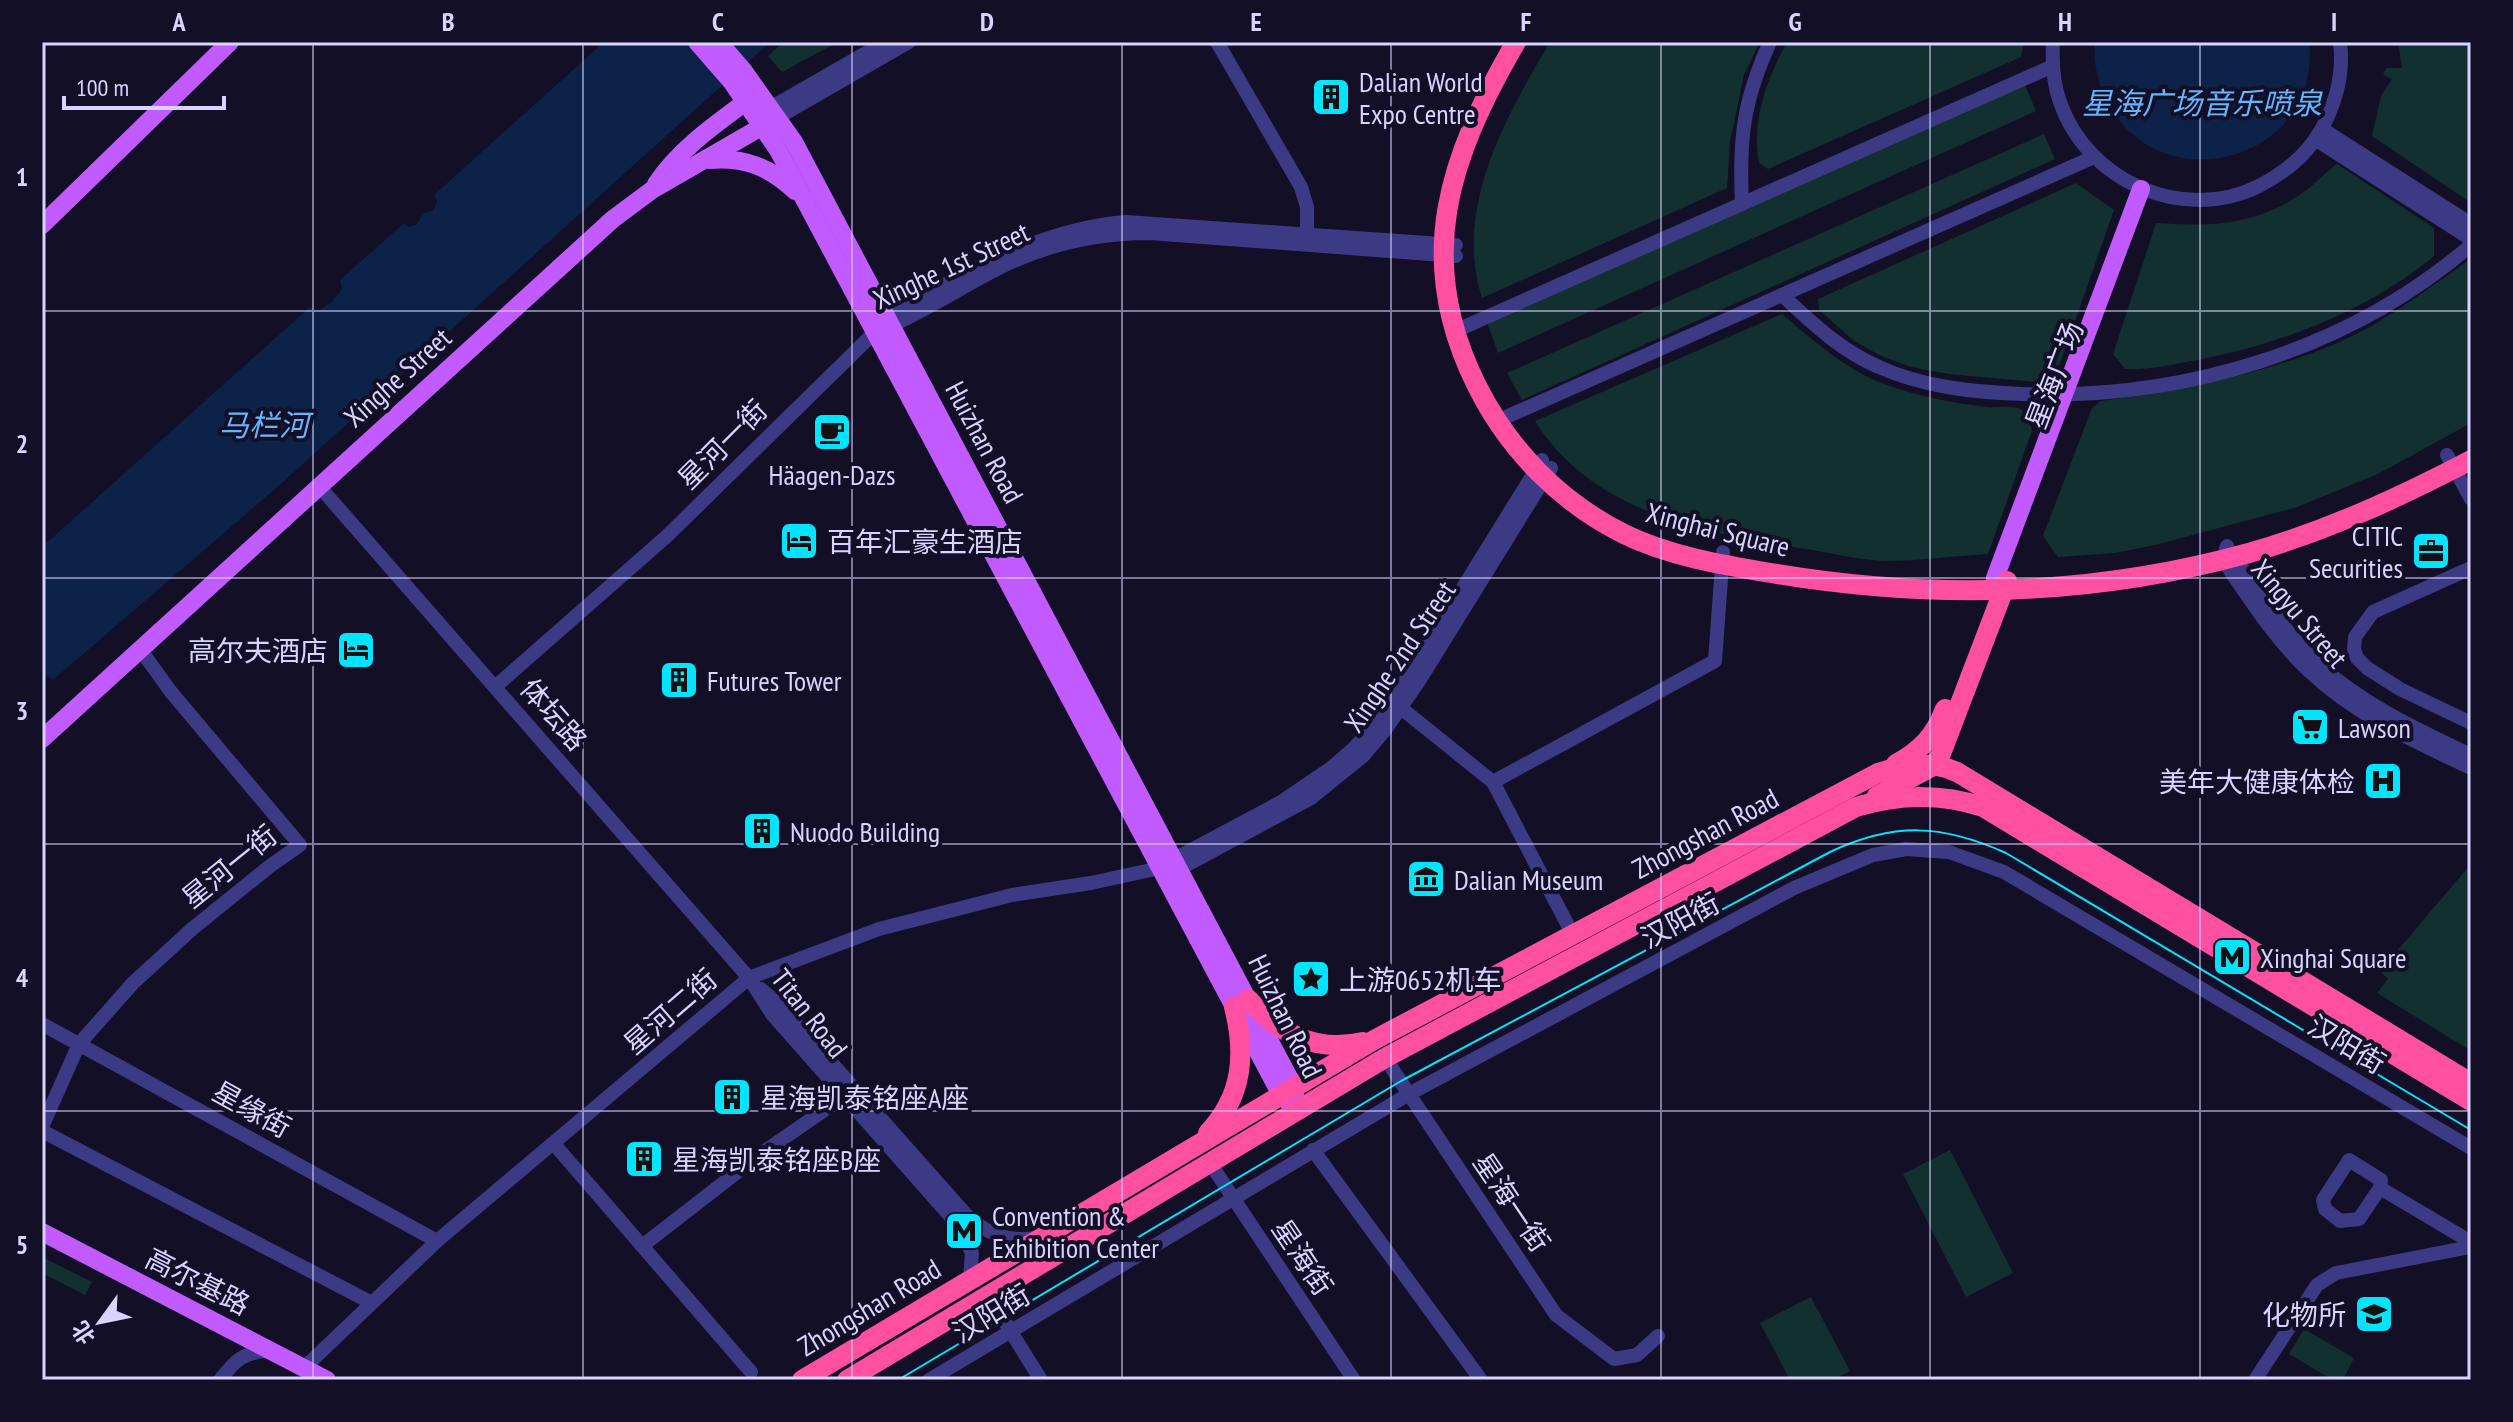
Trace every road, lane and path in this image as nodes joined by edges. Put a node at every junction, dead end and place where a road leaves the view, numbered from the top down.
1 (213, 42) edge
2 (230, 42) edge
3 (697, 42) edge
4 (719, 42) edge
5 (885, 42) edge
6 (909, 42) edge
7 (1217, 42) edge
8 (1516, 42) edge
9 (1530, 42) edge
10 (1770, 42) edge
11 (2053, 42) edge
12 (2342, 43) edge
13 (2053, 66) junction
14 (737, 76) junction
15 (752, 98) junction
16 (770, 118) junction
17 (2318, 134) junction
18 (2094, 157) junction
19 (703, 161) junction
20 (652, 190) junction
21 (2147, 191) junction
22 (1742, 204) junction
23 (809, 208) junction
24 (42, 209) edge
25 (2471, 224) edge
26 (42, 225) edge
27 (1307, 234) junction
28 (2471, 242) edge
29 (1450, 250) junction
30 (1782, 295) junction
31 (884, 324) junction
32 (1461, 329) junction
33 (2071, 394) junction
34 (1502, 419) junction
35 (2462, 458) edge
36 (1543, 469) junction
37 (319, 486) junction
38 (2471, 499) edge
39 (2228, 554) junction
40 (1723, 558) junction
41 (2471, 568) edge
42 (1999, 584) junction
43 (140, 649) junction
44 (496, 686) junction
45 (1401, 708) junction
46 (2451, 713) junction
47 (2471, 723) edge
48 (42, 739) edge
49 (2435, 745) junction
50 (2471, 755) edge
51 (1937, 764) junction
52 (2471, 768) edge
53 (1878, 773) junction
54 (1493, 782) junction
55 (1856, 807) junction
56 (1171, 865) junction
57 (1573, 935) junction
58 (749, 978) junction
59 (1241, 1003) junction
60 (42, 1024) edge
61 (79, 1044) junction
62 (1380, 1049) junction
63 (2471, 1083) edge
64 (1288, 1091) junction
65 (1409, 1094) junction
66 (842, 1098) dead end
67 (2471, 1101) edge
68 (1297, 1111) junction
69 (42, 1129) edge
70 (554, 1144) junction
71 (1195, 1146) junction
72 (2471, 1148) edge
73 (1313, 1150) junction
74 (1210, 1163) junction
75 (2380, 1188) junction
76 (1233, 1198) junction
77 (42, 1232) edge
78 (1040, 1238) junction
79 (437, 1241) junction
80 (2471, 1243) edge
81 (642, 1246) junction
82 (970, 1279) junction
83 (988, 1295) junction
84 (370, 1302) junction
85 (1011, 1331) junction
86 (1658, 1336) dead end
87 (271, 1350) junction
88 (305, 1367) junction
89 (751, 1372) dead end
90 (220, 1380) edge
91 (327, 1380) edge
92 (802, 1380) edge
93 (847, 1380) edge
94 (929, 1380) edge
95 (1041, 1380) edge
96 (1354, 1380) edge
97 (1481, 1380) edge
98 (2255, 1380) edge

1 - 24 main road
2 - 26 main road
3 - 14 main road, Huizhan Road
4 - 14 main road, Huizhan Road
5 - 16 street, Xinghe Street
6 - 16 street, Xinghe Street
7 - 27 street
8 - 29 highway, Xinghai Square
9 - 29 highway, Xinghai Square
10 - 22 street
11 - 13 street
12 - 17 street
13 - 18 street
13 - 22 street
14 - 15 main road, Huizhan Road
15 - 16 main road, Huizhan Road
15 - 20 main road, Xinghe Street
16 - 19 main road, Xinghe Street
16 - 23 main road, Huizhan Road
16 - 31 main road, Huizhan Road
17 - 21 street
17 - 25 street
17 - 28 street
18 - 21 street
18 - 30 street
19 - 20 main road, Xinghe Street
19 - 23 main road
20 - 37 main road, Xinghe Street
21 - 33 main road, 星海广场
22 - 32 street
23 - 31 main road, Huizhan Road
27 - 29 street, Xinghe 1st Street
27 - 31 street, Xinghe 1st Street
28 - 33 street
29 - 31 street, Xinghe 1st Street
29 - 32 highway, Xinghai Square
30 - 33 street
30 - 34 street
31 - 44 street, 星河一街
31 - 56 main road, Huizhan Road
32 - 34 highway, Xinghai Square
33 - 42 main road, 星海广场
34 - 36 highway, Xinghai Square
35 - 38 street
35 - 39 highway, Xinghai Square
36 - 40 highway, Xinghai Square
36 - 45 street, Xinghe 2nd Street
36 - 56 street, Xinghe 2nd Street
37 - 43 main road, Xinghe Street
37 - 44 street, 体坛路
39 - 42 highway, Xinghai Square
39 - 49 street, Xingyu Street
40 - 42 highway, Xinghai Square
40 - 54 street
41 - 46 street
42 - 51 highway
42 - 53 highway
43 - 48 main road, Xinghe Street
43 - 61 street, 星河一街
44 - 58 street, 体坛路
45 - 54 street
45 - 56 street, Xinghe 2nd Street
46 - 47 street
46 - 49 street
49 - 50 street, Xingyu Street
49 - 52 street, Xingyu Street
51 - 53 highway, Zhongshan Road
51 - 55 highway
51 - 63 highway
53 - 57 highway, Zhongshan Road
54 - 57 street
55 - 62 highway, Zhongshan Road
55 - 67 highway, Zhongshan Road
56 - 58 street, 星河二街
56 - 59 main road, Huizhan Road
57 - 62 highway, Zhongshan Road
58 - 70 street, 星河二街
58 - 78 street, Titan Road
58 - 82 street, Titan Road
59 - 62 highway
59 - 64 main road, Huizhan Road
59 - 71 highway
60 - 61 street, 星缘街
61 - 69 street, 星河一街
61 - 79 street, 星缘街
62 - 64 highway, Zhongshan Road
62 - 65 street, 星海一街
62 - 68 highway, Zhongshan Road
64 - 68 main road, Huizhan Road
64 - 71 highway, Zhongshan Road
65 - 72 street, 汉阳街
65 - 73 street, 汉阳街
65 - 86 street, 星海一街
66 - 81 street
68 - 74 highway, Zhongshan Road
69 - 84 street
70 - 79 street, 星河二街
70 - 81 street
71 - 78 highway, Zhongshan Road
73 - 76 street, 汉阳街
73 - 97 street
74 - 76 street, 星海街
74 - 83 highway, Zhongshan Road
75 - 75 street
75 - 80 street
76 - 85 street, 汉阳街
76 - 96 street, 星海街
77 - 87 main road, 高尔基路
78 - 82 highway, Zhongshan Road
79 - 84 street, 星河二街
80 - 98 street
81 - 89 street
82 - 92 highway, Zhongshan Road
83 - 85 street
83 - 93 highway, Zhongshan Road
84 - 88 street, 星河二街
85 - 94 street, 汉阳街
85 - 95 street
87 - 88 main road, 高尔基路
87 - 90 street
88 - 91 main road, 高尔基路

